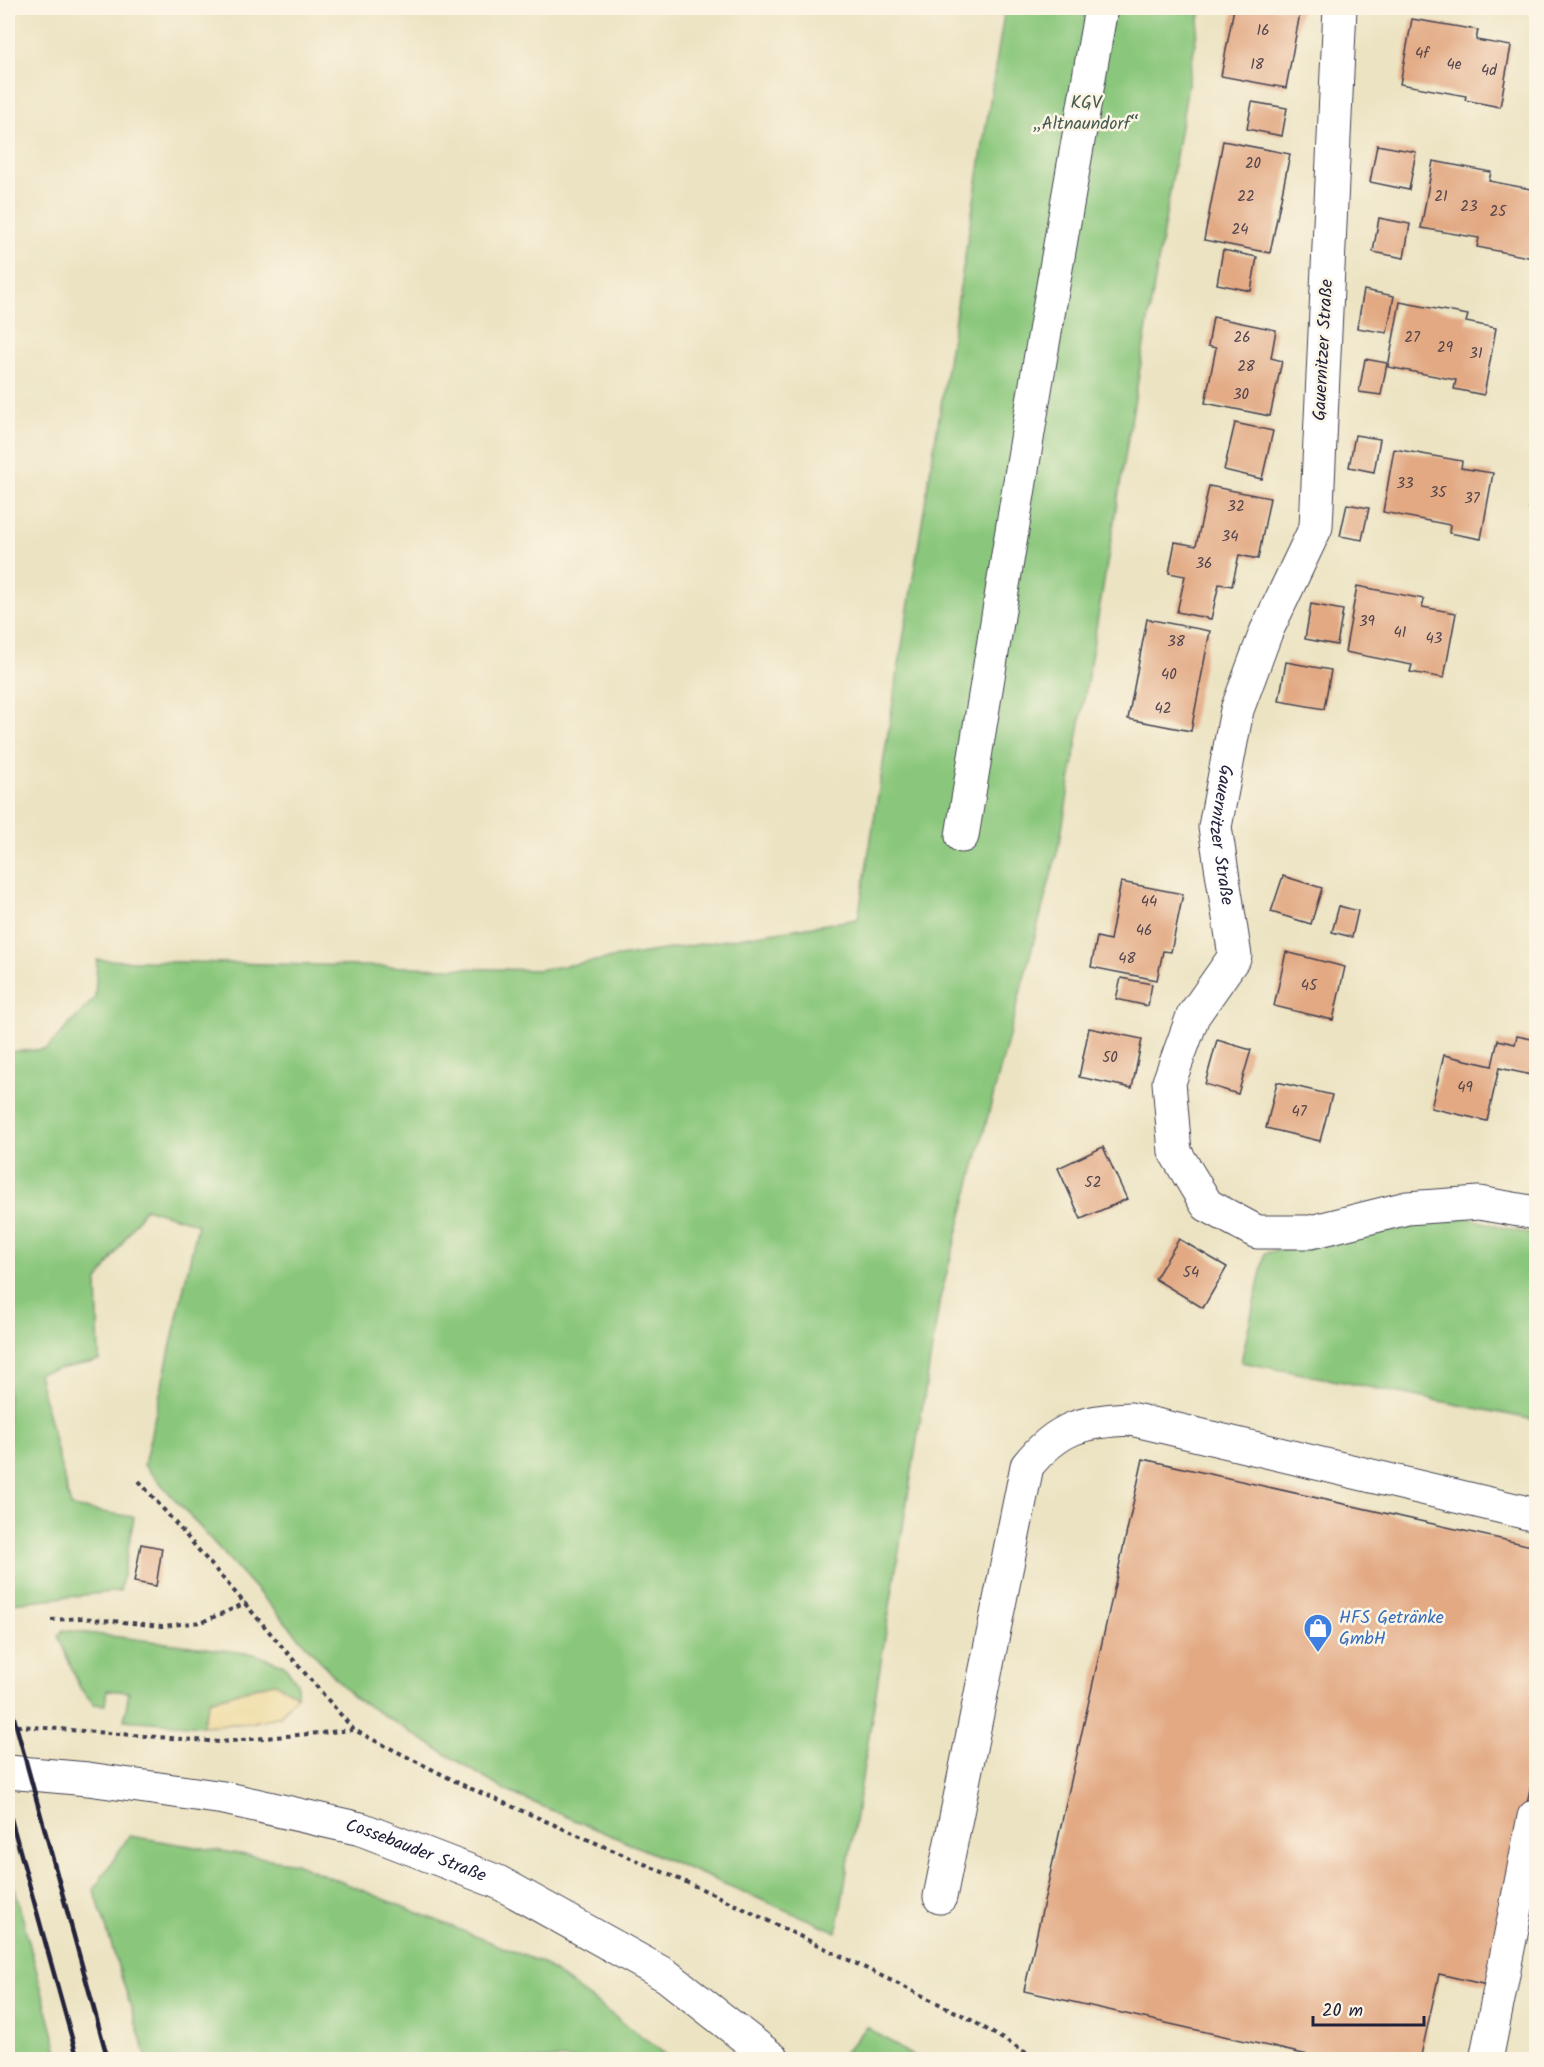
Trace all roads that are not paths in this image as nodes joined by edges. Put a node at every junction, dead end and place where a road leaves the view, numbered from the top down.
1 (1101, 8) edge
2 (1340, 8) edge
3 (962, 836) dead end
4 (1536, 1213) edge
5 (1536, 1515) edge
6 (8, 1772) edge
7 (1536, 1814) edge
8 (940, 1897) dead end
9 (774, 2060) edge
10 (1486, 2060) edge

1 - 3 street
2 - 4 street, Gauernitzer Straße
5 - 8 street
6 - 9 street, Cossebauder Straße
7 - 10 street

